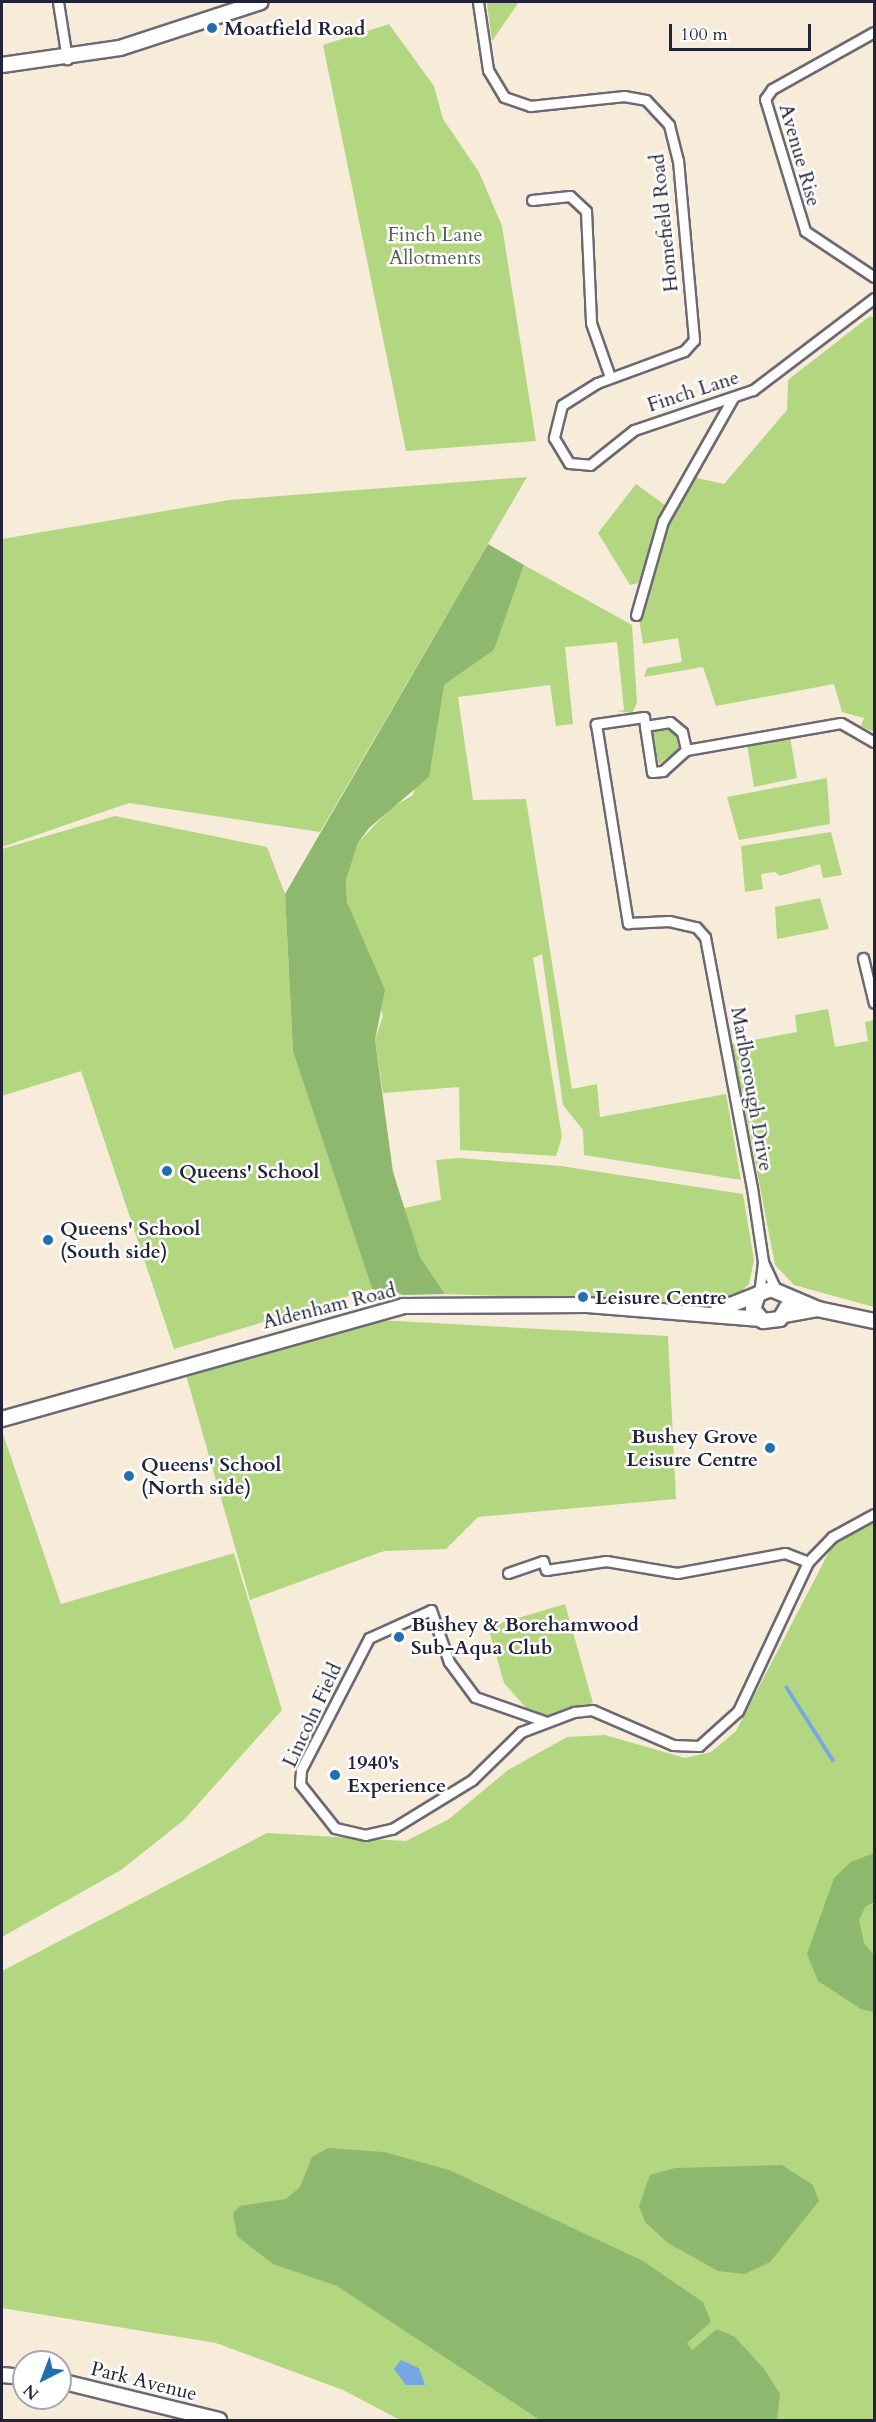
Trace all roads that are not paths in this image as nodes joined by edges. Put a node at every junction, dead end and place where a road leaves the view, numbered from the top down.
1 (58, 2) edge
2 (261, 2) edge
3 (478, 2) edge
4 (874, 32) edge
5 (67, 59) junction
6 (2, 65) edge
7 (532, 200) dead end
8 (874, 277) edge
9 (874, 298) edge
10 (610, 377) junction
11 (732, 398) junction
12 (577, 467) joint
13 (636, 615) dead end
14 (644, 722) junction
15 (874, 742) edge
16 (686, 750) junction
17 (863, 958) dead end
18 (874, 1003) edge
19 (762, 1262) junction
20 (778, 1291) junction
21 (758, 1294) junction
22 (818, 1309) junction
23 (713, 1312) junction
24 (784, 1315) junction
25 (760, 1319) junction
26 (874, 1321) edge
27 (2, 1419) edge
28 (874, 1514) edge
29 (808, 1562) junction
30 (508, 1573) dead end
31 (544, 1721) junction
32 (72, 2384) edge
33 (219, 2421) edge

1 - 5 street
2 - 5 main road
3 - 10 street, Homefield Road
4 - 8 street, Avenue Rise
5 - 6 main road
7 - 10 street
9 - 11 street, Finch Lane
10 - 12 street, Homefield Road
11 - 12 street, Finch Lane
11 - 13 street
14 - 16 street
14 - 16 street
14 - 19 street, Marlborough Drive
15 - 16 street
17 - 18 street
19 - 20 street, Marlborough Drive
19 - 21 street, Marlborough Drive
20 - 21 main road
20 - 22 main road
20 - 24 main road
21 - 23 main road, Aldenham Road
21 - 25 main road
22 - 24 main road
22 - 26 main road
23 - 25 main road, Aldenham Road
23 - 27 main road, Aldenham Road
24 - 25 main road
28 - 29 street, Lincoln Field
29 - 30 street
29 - 31 street, Lincoln Field
31 - 31 street, Lincoln Field
32 - 33 main road, Park Avenue

